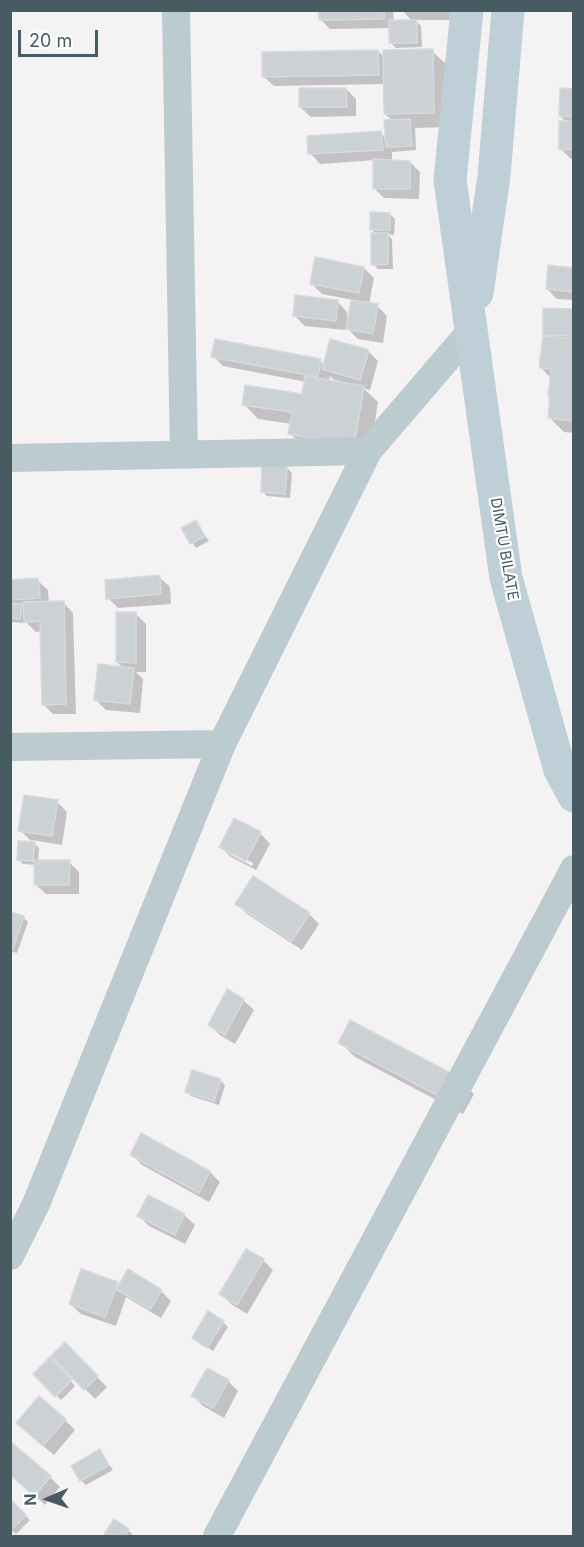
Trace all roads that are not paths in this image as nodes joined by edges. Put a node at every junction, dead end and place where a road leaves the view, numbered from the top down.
1 (176, 10) edge
2 (467, 10) edge
3 (508, 10) edge
4 (471, 331) junction
5 (368, 451) junction
6 (184, 455) junction
7 (10, 458) edge
8 (222, 744) junction
9 (10, 747) edge
10 (573, 796) edge
11 (573, 869) edge
12 (10, 1256) edge
13 (217, 1536) edge

1 - 6 street
2 - 4 main road, DIMTU BILATE
3 - 4 main road, DIMTU BILATE
4 - 5 street
4 - 10 main road, DIMTU BILATE
5 - 6 street
5 - 8 street
6 - 7 street
8 - 9 street
8 - 12 street
11 - 13 street

